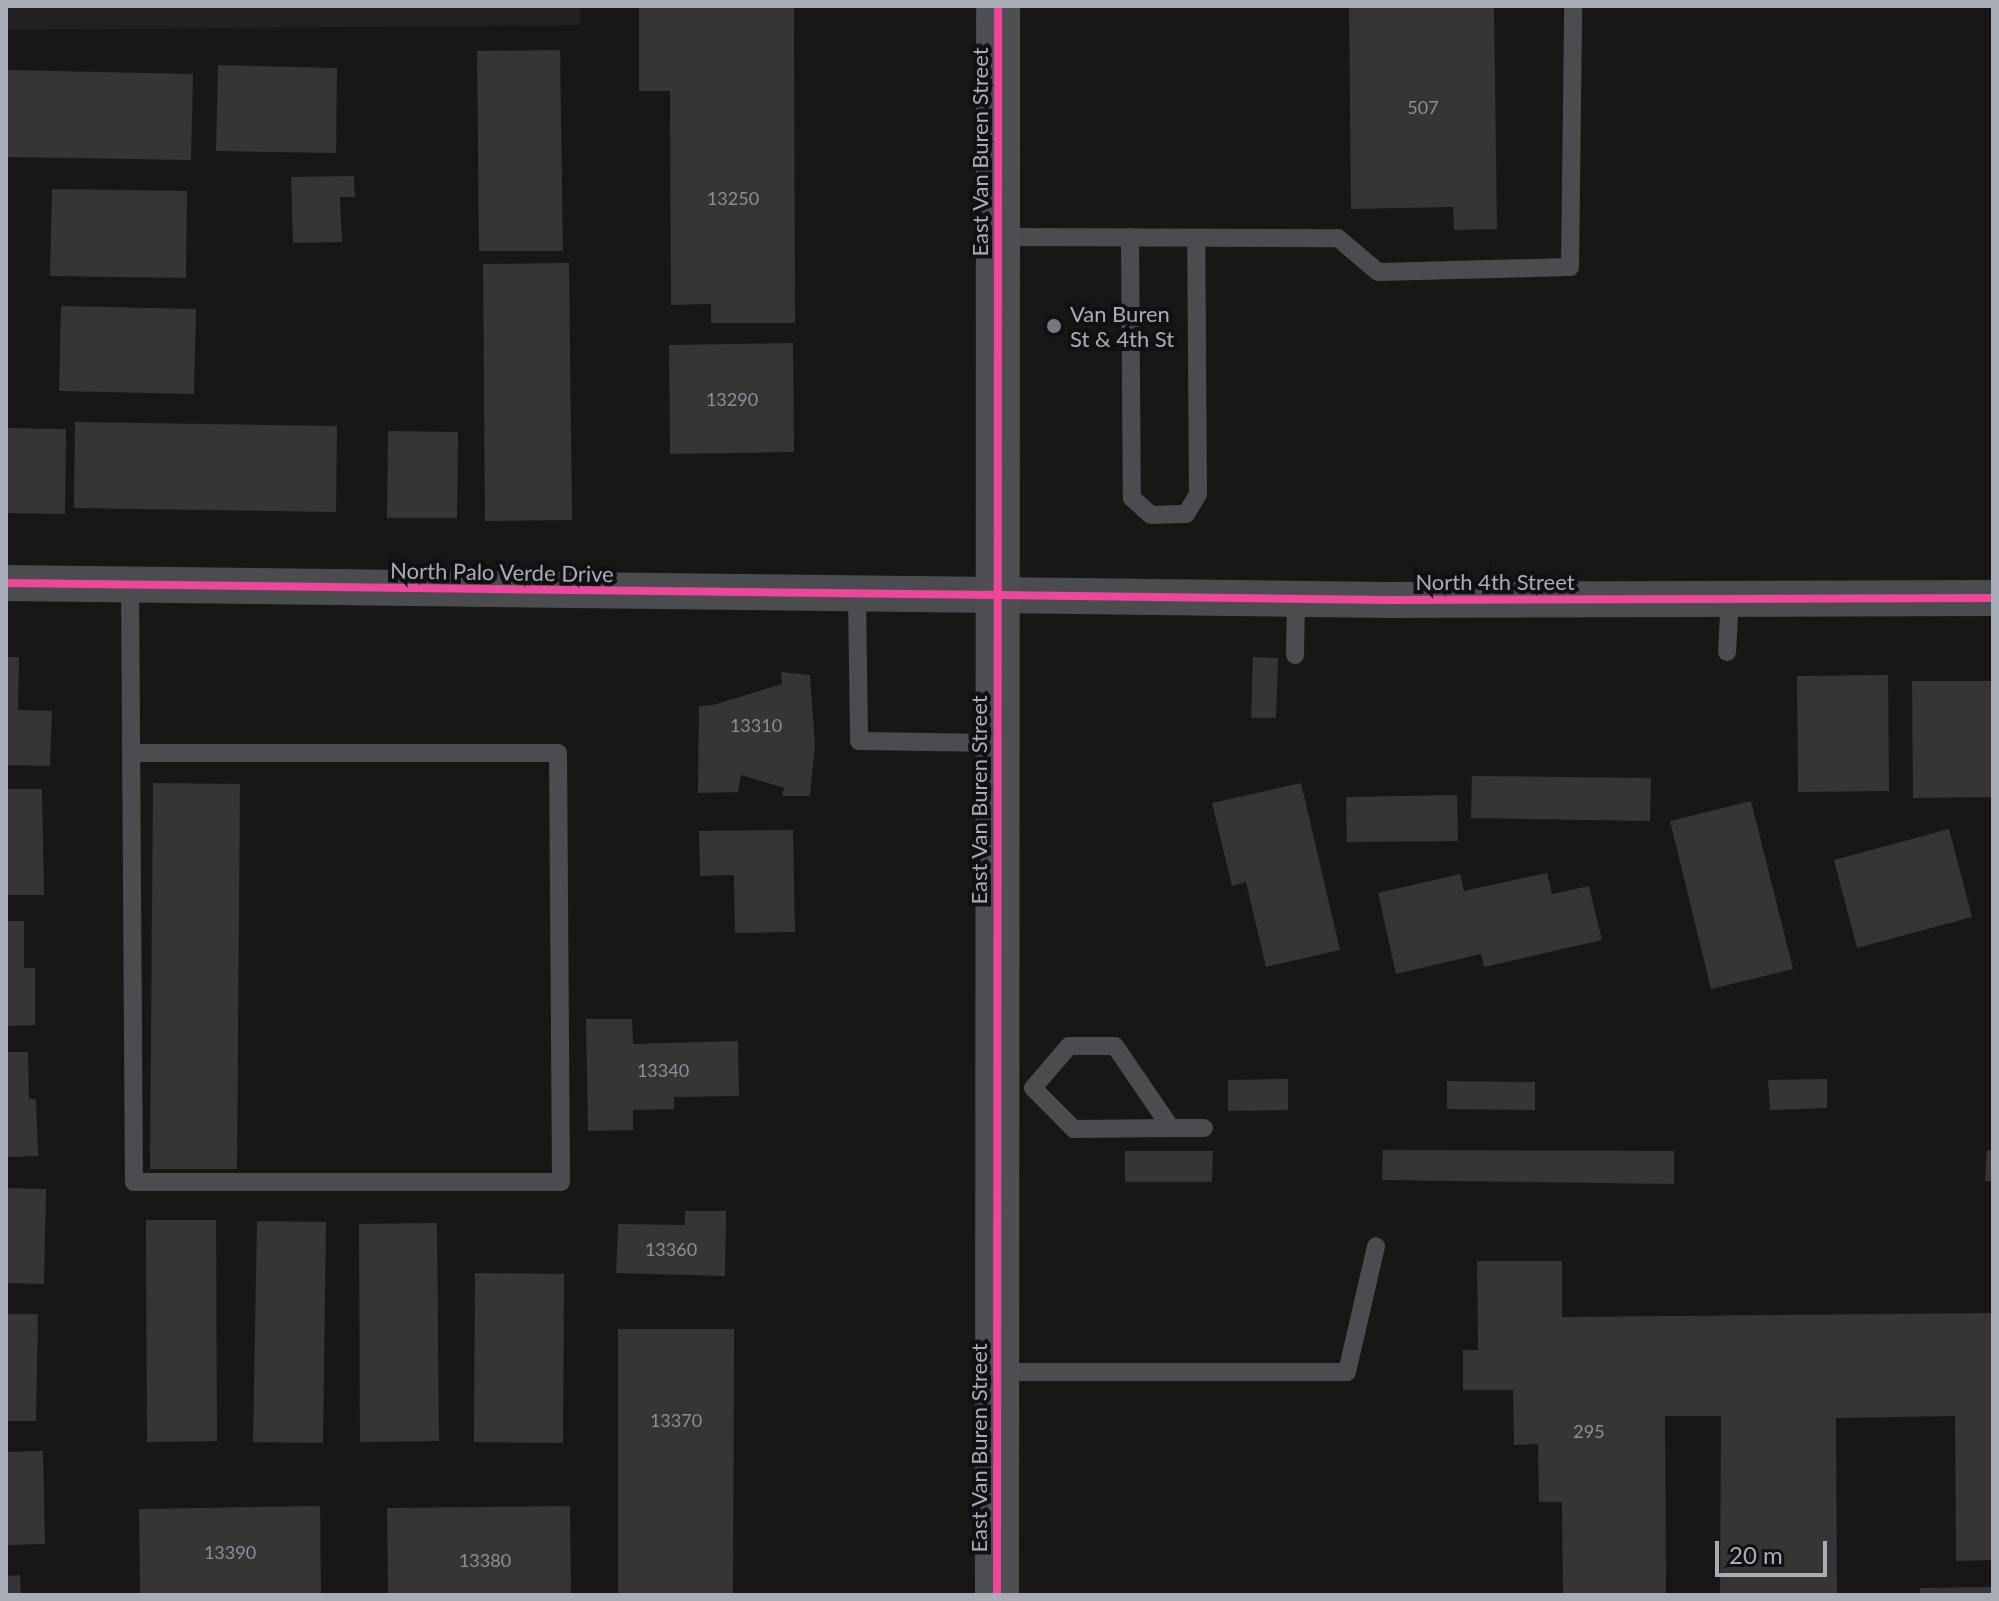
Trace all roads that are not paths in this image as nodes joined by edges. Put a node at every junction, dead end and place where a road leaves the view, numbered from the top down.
1 (998, 6) edge
2 (1573, 6) edge
3 (998, 237) junction
4 (1130, 237) junction
5 (1196, 238) junction
6 (6, 583) edge
7 (130, 585) junction
8 (857, 594) junction
9 (997, 597) junction
10 (1296, 598) junction
11 (1993, 598) edge
12 (1730, 599) junction
13 (1727, 652) dead end
14 (1295, 655) dead end
15 (997, 743) junction
16 (132, 753) junction
17 (1015, 1088) junction
18 (1171, 1128) junction
19 (1204, 1128) dead end
20 (1376, 1246) dead end
21 (997, 1372) junction
22 (997, 1595) edge

1 - 3 main road, East Van Buren Street
2 - 5 lane
3 - 4 lane
3 - 9 main road, East Van Buren Street
4 - 5 lane
4 - 5 lane
6 - 7 street, North Palo Verde Drive
7 - 8 street, North Palo Verde Drive
7 - 16 lane
8 - 9 street, North Palo Verde Drive
8 - 15 lane
9 - 10 street, North 4th Street
9 - 15 main road, East Van Buren Street
10 - 12 street, North 4th Street
10 - 14 lane
11 - 12 street, North 4th Street
12 - 13 lane
15 - 17 main road, East Van Buren Street
16 - 16 lane
17 - 18 lane
17 - 18 lane
17 - 21 main road, East Van Buren Street
18 - 19 lane
20 - 21 lane
21 - 22 main road, East Van Buren Street

